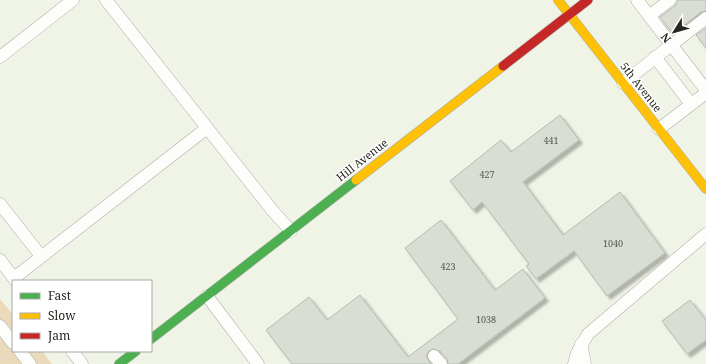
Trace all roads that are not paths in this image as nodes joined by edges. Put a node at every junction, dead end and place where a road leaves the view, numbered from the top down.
1 (73, 0) edge
2 (106, 0) edge
3 (558, 0) edge
4 (588, 0) edge
5 (637, 0) edge
6 (670, 0) edge
7 (569, 15) junction
8 (649, 16) junction
9 (706, 18) edge
10 (671, 45) junction
11 (0, 57) edge
12 (655, 57) junction
13 (623, 83) junction
14 (706, 91) edge
15 (691, 104) junction
16 (207, 128) junction
17 (660, 129) junction
18 (706, 189) edge
19 (0, 204) edge
20 (290, 231) junction
21 (706, 234) edge
22 (40, 256) junction
23 (0, 260) edge
24 (15, 279) edge
25 (207, 296) junction
26 (0, 326) edge
27 (152, 338) edge
28 (12, 342) edge
29 (581, 344) junction
30 (21, 352) edge
31 (73, 352) edge
32 (135, 352) edge
33 (30, 364) edge
34 (82, 364) edge
35 (119, 364) edge
36 (258, 364) edge
37 (574, 364) edge
38 (585, 364) edge

1 - 11 lane
2 - 16 lane
3 - 7 main road, 5th Avenue
4 - 7 main road, Hill Avenue
5 - 8 lane
6 - 8 lane
7 - 13 main road, 5th Avenue
7 - 20 main road, Hill Avenue
8 - 10 lane
9 - 10 lane
10 - 12 lane
10 - 14 lane
12 - 13 lane
12 - 15 lane
13 - 17 main road, 5th Avenue
14 - 15 lane
15 - 17 lane
16 - 20 lane
16 - 22 lane
17 - 18 main road, 5th Avenue
19 - 22 lane
20 - 25 main road, Hill Avenue
21 - 29 lane
22 - 24 lane
23 - 24 lane
25 - 27 main road, Hill Avenue
25 - 36 lane
26 - 28 lane
29 - 37 lane
29 - 38 lane
30 - 33 lane
31 - 34 lane
32 - 35 main road

